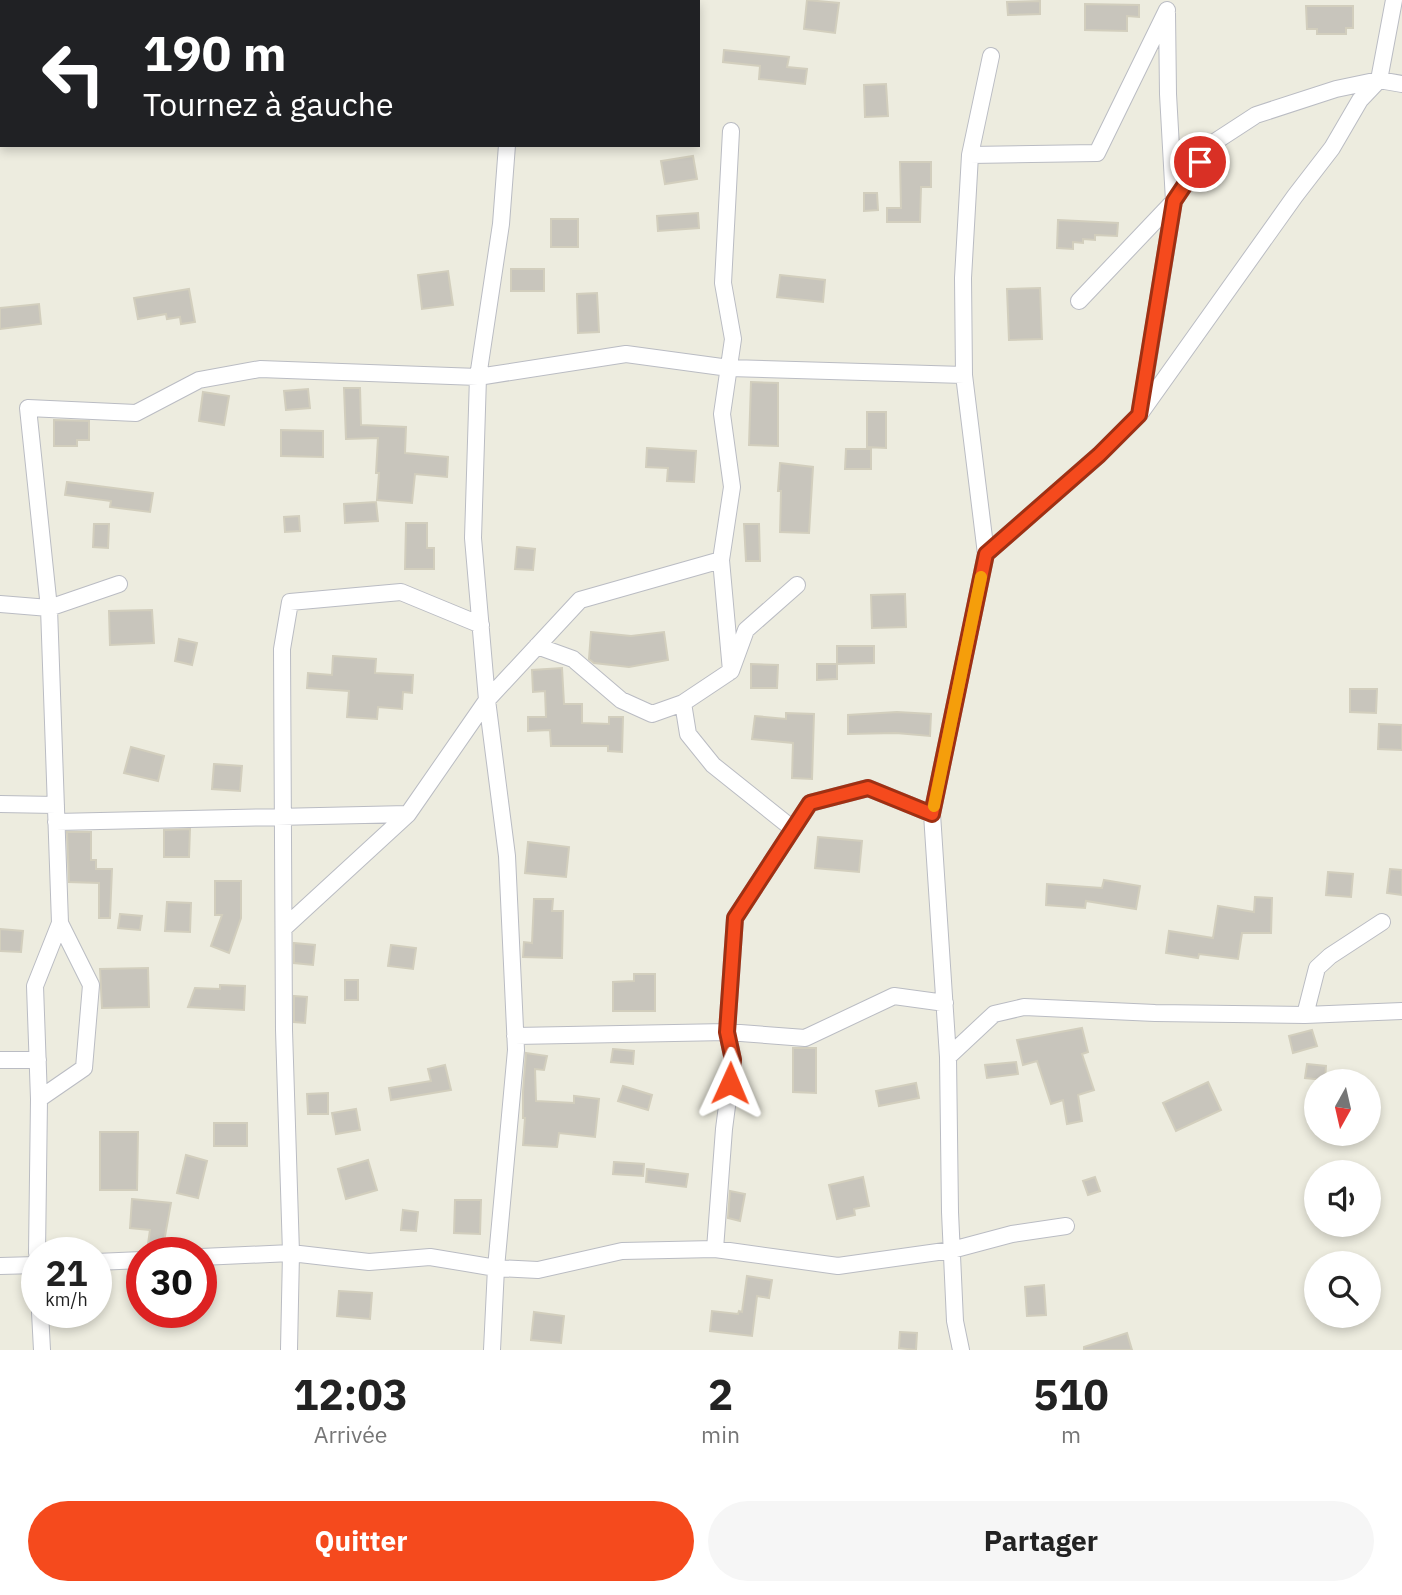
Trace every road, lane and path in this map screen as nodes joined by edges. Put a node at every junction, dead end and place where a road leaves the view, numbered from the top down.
1 (1394, 0) edge
2 (1167, 5) edge
3 (991, 56) dead end
4 (1379, 80) junction
5 (1402, 84) edge
6 (731, 131) dead end
7 (507, 147) edge
8 (970, 155) junction
9 (1174, 201) junction
10 (1079, 301) dead end
11 (729, 368) junction
12 (964, 375) junction
13 (478, 377) junction
14 (1139, 415) junction
15 (986, 554) junction
16 (721, 561) junction
17 (118, 584) dead end
18 (797, 585) dead end
19 (0, 604) edge
20 (49, 608) junction
21 (481, 625) junction
22 (537, 646) junction
23 (731, 671) junction
24 (488, 700) junction
25 (683, 703) junction
26 (0, 804) edge
27 (56, 813) junction
28 (408, 814) junction
29 (932, 814) junction
30 (283, 815) junction
31 (793, 829) junction
32 (1382, 922) dead end
33 (60, 923) junction
34 (285, 928) junction
35 (945, 1003) junction
36 (1402, 1011) edge
37 (1305, 1015) junction
38 (727, 1032) junction
39 (515, 1036) junction
40 (948, 1057) junction
41 (0, 1060) edge
42 (38, 1060) junction
43 (39, 1099) junction
44 (1066, 1226) dead end
45 (37, 1237) edge
46 (715, 1249) junction
47 (951, 1250) junction
48 (291, 1253) junction
49 (217, 1256) edge
50 (21, 1265) edge
51 (0, 1266) edge
52 (496, 1268) junction
53 (41, 1328) edge
54 (42, 1350) edge
55 (289, 1350) edge
56 (492, 1350) edge
57 (961, 1350) edge

1 - 4 street
2 - 8 street
2 - 9 street
3 - 8 street
4 - 5 street
4 - 9 street
4 - 14 street
6 - 11 street
7 - 13 street
8 - 12 street
9 - 10 street
9 - 14 street
11 - 12 street
11 - 13 street
11 - 16 street
12 - 15 street
13 - 20 street
13 - 21 street
14 - 15 street
15 - 29 street
16 - 22 street
16 - 23 street
17 - 20 street
18 - 23 street
19 - 20 street
20 - 27 street
21 - 24 street
21 - 30 street
22 - 24 street
22 - 25 street
23 - 25 street
24 - 28 street
24 - 39 street
25 - 31 street
26 - 27 street
27 - 30 street
27 - 33 street
28 - 30 street
28 - 34 street
29 - 31 street
29 - 35 street
30 - 34 street
31 - 38 street
32 - 37 street
33 - 42 street
33 - 43 street
34 - 48 street
35 - 38 street
35 - 40 street
36 - 37 street
37 - 40 street
38 - 39 street
38 - 46 street
39 - 52 street
40 - 47 street
41 - 42 street
42 - 43 street
43 - 45 street
44 - 47 street
46 - 47 street
46 - 52 street
47 - 57 street
48 - 49 street
48 - 52 street
48 - 55 street
50 - 51 street
52 - 56 street
53 - 54 street

